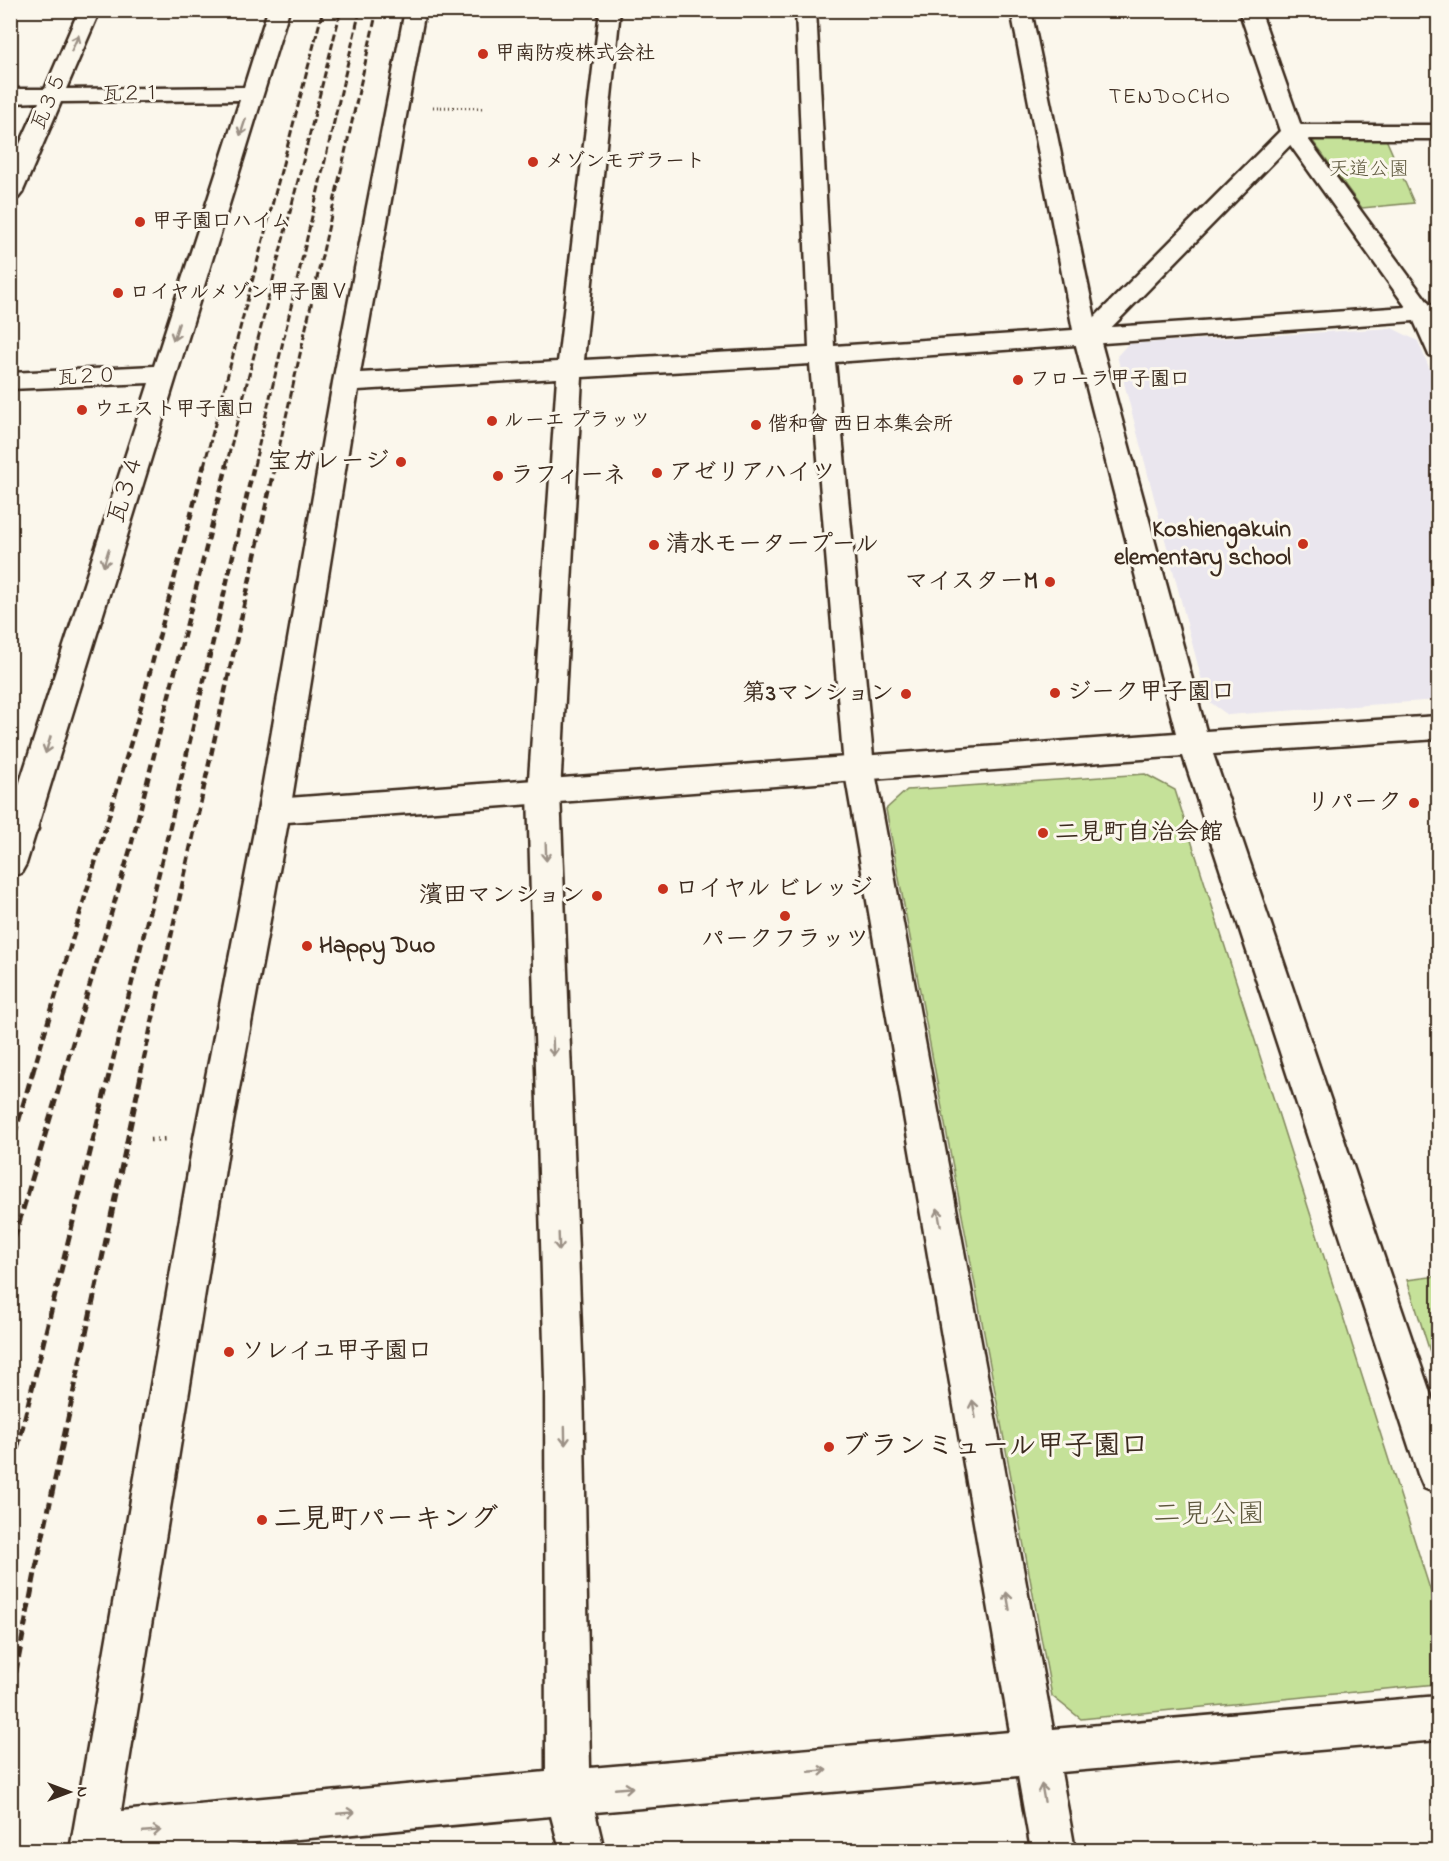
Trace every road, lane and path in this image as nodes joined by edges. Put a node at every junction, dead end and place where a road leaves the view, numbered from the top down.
1 (90, 10) edge
2 (279, 10) edge
3 (415, 10) edge
4 (610, 10) edge
5 (806, 10) edge
6 (1021, 10) edge
7 (1249, 10) edge
8 (253, 93) junction
9 (10, 96) edge
10 (52, 96) junction
11 (397, 107) junction
12 (484, 108) dead end
13 (1292, 132) junction
14 (1438, 132) edge
15 (10, 193) edge
16 (1431, 313) edge
17 (1087, 338) junction
18 (1438, 349) edge
19 (822, 355) junction
20 (570, 368) junction
21 (163, 374) junction
22 (10, 381) edge
23 (346, 382) junction
24 (1438, 727) edge
25 (1194, 744) junction
26 (859, 767) junction
27 (544, 793) junction
28 (274, 811) junction
29 (16, 829) edge
30 (10, 864) edge
31 (1438, 1474) edge
32 (1438, 1718) edge
33 (1035, 1752) junction
34 (568, 1792) junction
35 (93, 1843) edge
36 (582, 1851) edge
37 (1053, 1851) edge

10 -> 1 street, 瓦３５
2 - 8 street, 瓦３４
3 - 11 street
4 - 20 street
5 - 19 street
6 - 17 street
7 - 13 street
8 - 10 street, 瓦２１
8 -> 21 street, 瓦３４
9 - 10 street, 瓦２１
10 - 15 street, 瓦３５
11 - 12 path
11 - 23 street
13 - 14 street
13 - 16 street
13 - 17 street
16 - 17 street
16 - 18 street
17 - 19 street
17 - 25 street
19 - 20 street
19 - 26 street
20 - 23 street
20 - 27 street
21 - 22 street, 瓦２０
21 -> 29 street, 瓦３４
23 - 28 street
24 - 25 street
25 - 26 street
25 - 31 street
26 - 27 street
33 -> 26 street
27 - 28 street
27 -> 34 street
28 - 35 street
29 - 30 street, 瓦３４
32 - 33 street
34 -> 33 street
37 -> 33 street
35 -> 34 street
34 - 36 street

